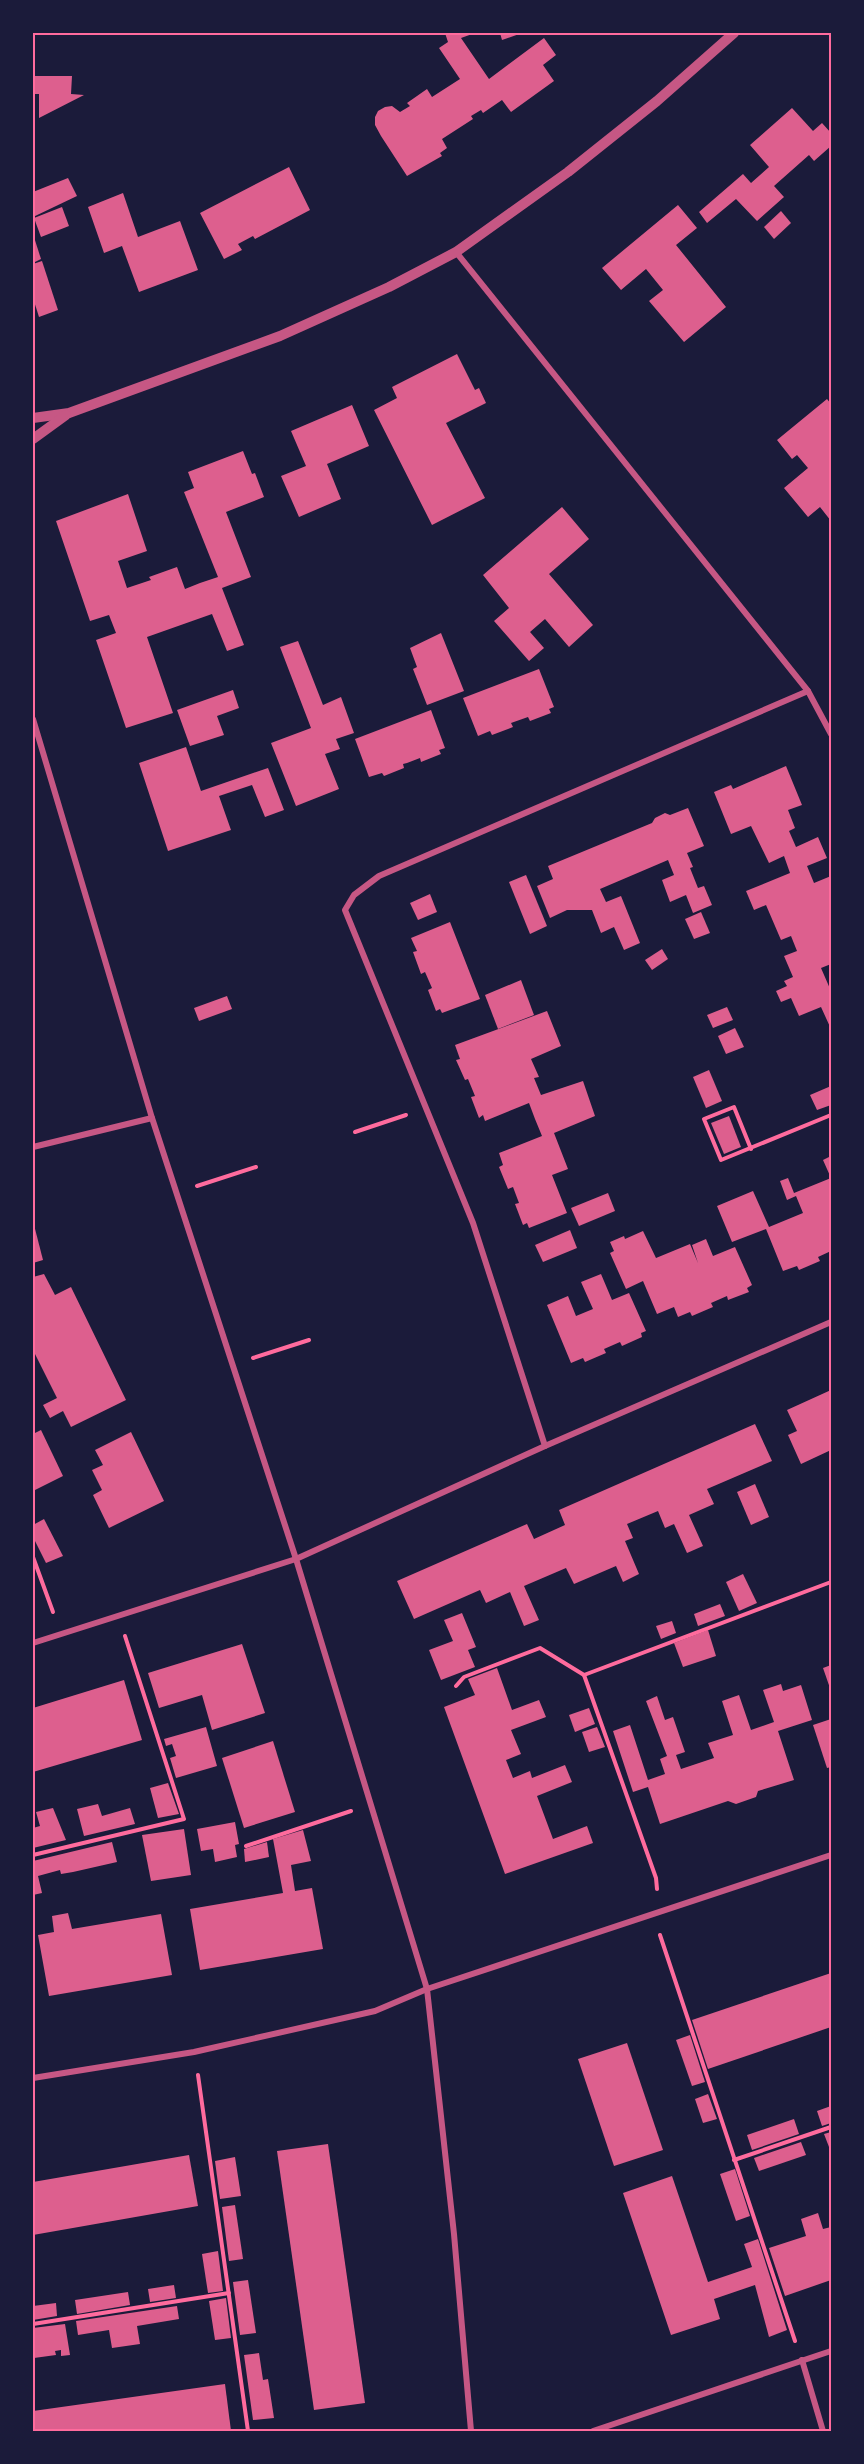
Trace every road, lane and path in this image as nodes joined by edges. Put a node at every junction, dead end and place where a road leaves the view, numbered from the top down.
1 (734, 33) edge
2 (456, 252) junction
3 (69, 414) junction
4 (33, 418) edge
5 (33, 439) edge
6 (808, 691) junction
7 (33, 718) edge
8 (831, 734) edge
9 (427, 1109) junction
10 (831, 1115) edge
11 (152, 1118) junction
12 (355, 1132) dead end
13 (33, 1147) edge
14 (751, 1149) junction
15 (256, 1167) dead end
16 (176, 1193) junction
17 (831, 1322) edge
18 (309, 1340) dead end
19 (232, 1365) junction
20 (545, 1446) junction
21 (33, 1557) edge
22 (297, 1559) junction
23 (831, 1582) edge
24 (119, 1616) junction
25 (61, 1634) junction
26 (33, 1643) edge
27 (584, 1675) junction
28 (456, 1686) dead end
29 (371, 1804) junction
30 (246, 1845) dead end
31 (831, 1854) edge
32 (33, 1855) edge
33 (657, 1912) junction
34 (427, 1989) junction
35 (194, 2052) junction
36 (33, 2078) edge
37 (831, 2127) edge
38 (734, 2160) junction
39 (229, 2294) junction
40 (33, 2324) edge
41 (831, 2351) edge
42 (802, 2360) junction
43 (248, 2431) edge
44 (471, 2431) edge
45 (592, 2431) edge
46 (823, 2431) edge

1 - 2 street
2 - 3 street
2 - 6 street
3 - 4 street
3 - 5 street
6 - 8 street
6 - 9 street
7 - 11 street
9 - 12 path
9 - 20 street
10 - 14 path
11 - 13 street
11 - 16 street
14 - 14 path
15 - 16 path
16 - 19 street
17 - 20 street
18 - 19 path
19 - 22 street
20 - 22 street
21 - 25 path
22 - 24 street
22 - 29 street
23 - 27 path
24 - 25 street
24 - 32 path
25 - 26 street
27 - 28 path
27 - 33 path
29 - 30 path
29 - 34 street
31 - 33 street
33 - 34 street
33 - 38 path
34 - 35 street
34 - 44 street
35 - 36 street
35 - 39 path
37 - 38 path
38 - 42 path
39 - 40 path
39 - 43 path
41 - 42 street
42 - 45 street
42 - 46 street

